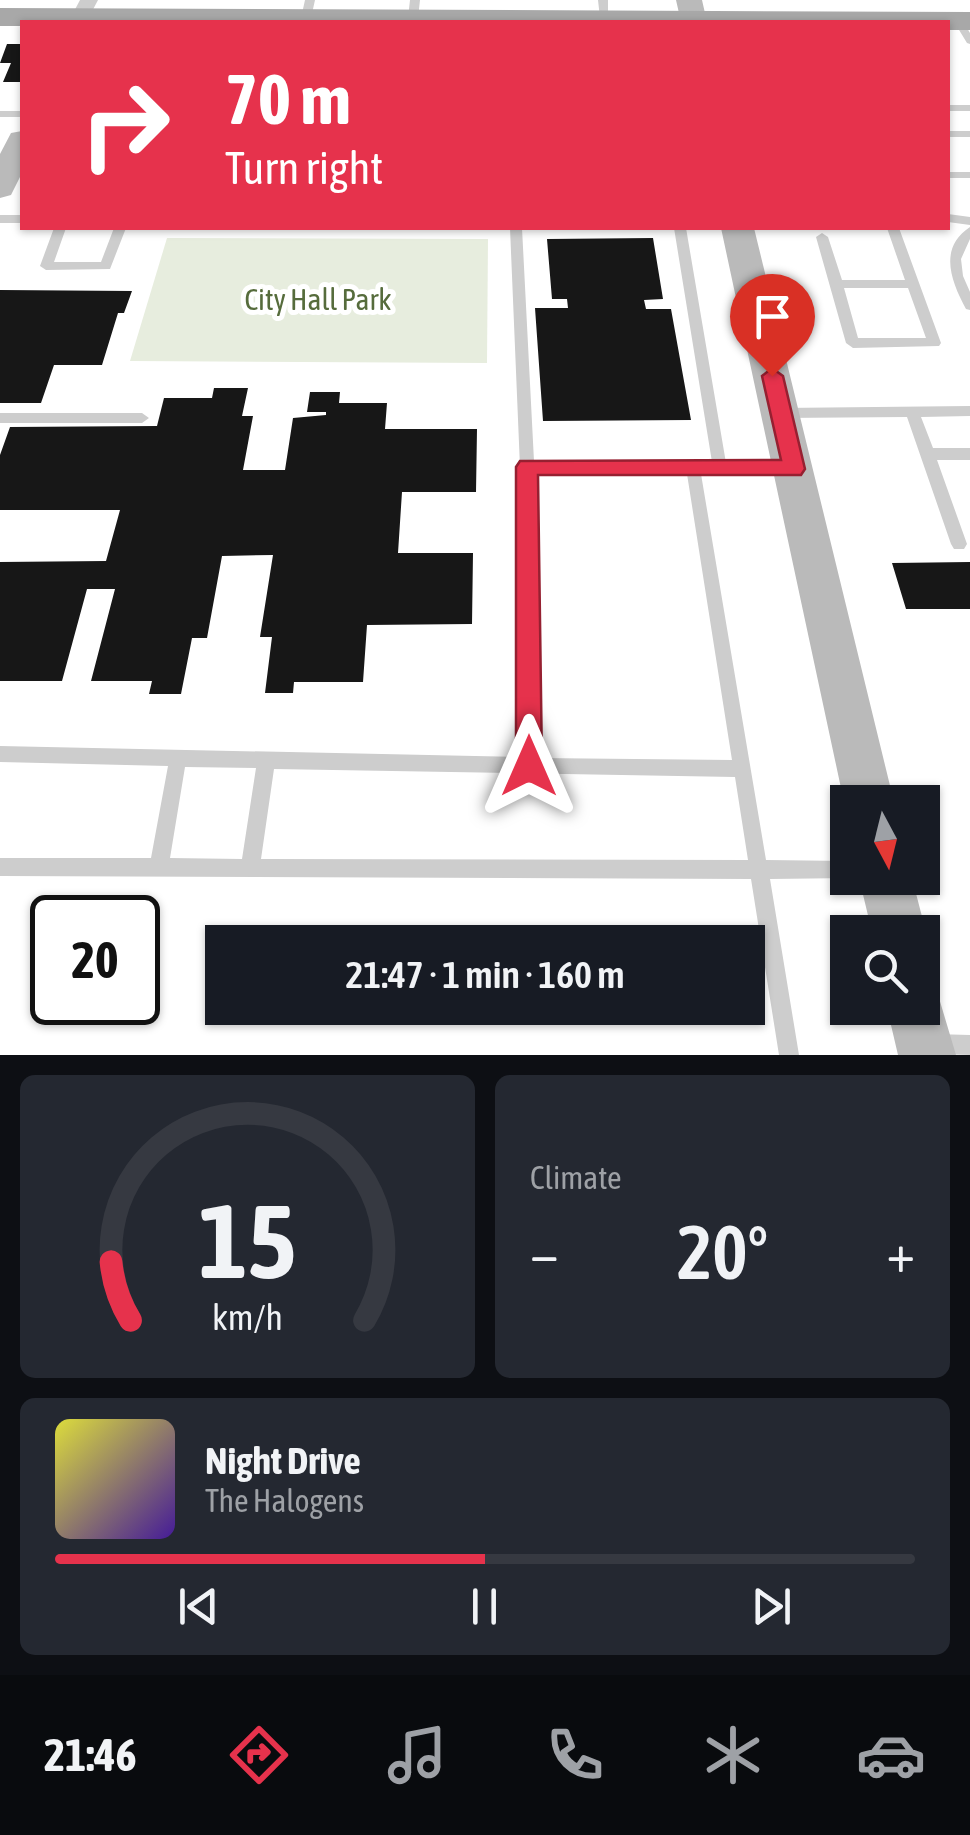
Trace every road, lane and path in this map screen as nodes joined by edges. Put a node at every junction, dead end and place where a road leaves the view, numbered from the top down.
1 (308, 9) edge
2 (414, 9) edge
3 (604, 9) edge
4 (82, 13) edge
5 (692, 14) edge
6 (1, 20) edge
7 (798, 20) edge
8 (20, 144) edge
9 (0, 188) edge
10 (59, 230) edge
11 (119, 230) edge
12 (516, 230) edge
13 (680, 230) edge
14 (737, 230) edge
15 (894, 230) edge
16 (970, 230) edge
17 (822, 236) dead end
18 (836, 284) junction
19 (914, 284) junction
20 (970, 306) edge
21 (970, 411) edge
22 (912, 412) junction
23 (781, 413) junction
24 (0, 418) edge
25 (142, 418) dead end
26 (928, 454) junction
27 (970, 454) edge
28 (527, 467) junction
29 (693, 468) junction
30 (720, 468) junction
31 (794, 469) junction
32 (960, 544) dead end
33 (0, 754) edge
34 (178, 758) junction
35 (266, 761) junction
36 (529, 766) junction
37 (744, 769) junction
38 (865, 785) edge
39 (0, 866) edge
40 (159, 867) junction
41 (250, 867) junction
42 (760, 870) junction
43 (830, 870) edge
44 (789, 1055) edge

1 - 2 main road
1 - 4 main road
2 - 3 main road
3 - 5 main road
4 - 6 main road
5 - 7 main road
8 - 9 street
10 - 11 lane
12 - 28 lane
13 - 30 lane
14 - 23 street
15 - 19 lane
16 - 20 lane
17 - 18 lane
18 - 19 lane
18 - 19 lane
21 - 22 lane
22 - 23 lane
22 - 26 lane
23 - 31 street
24 - 25 lane
26 - 27 lane
26 - 32 lane
28 - 29 lane
28 - 36 lane
29 - 30 lane
29 - 37 lane
30 - 31 lane
31 - 38 street
33 - 34 lane
34 - 35 lane
34 - 40 lane
35 - 36 lane
35 - 41 lane
36 - 37 lane
37 - 42 lane
39 - 40 lane
40 - 41 lane
41 - 42 lane
42 - 43 lane
42 - 44 lane

